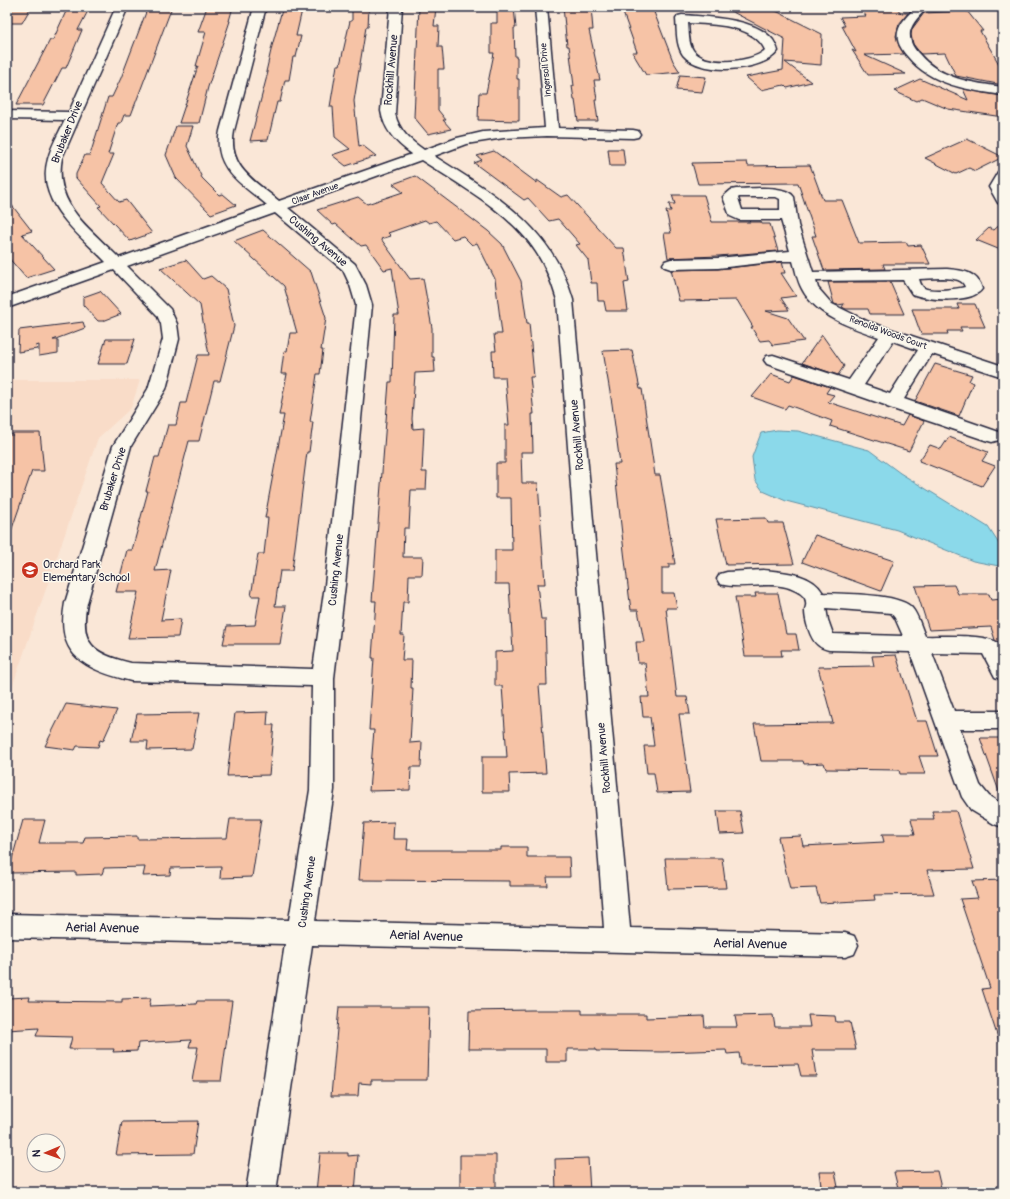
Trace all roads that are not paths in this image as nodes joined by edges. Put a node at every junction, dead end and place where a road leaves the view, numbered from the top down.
1 (122, 7) edge
2 (260, 7) edge
3 (396, 7) edge
4 (541, 7) edge
5 (921, 7) edge
6 (681, 13) edge
7 (1003, 91) edge
8 (7, 116) edge
9 (72, 116) junction
10 (552, 133) junction
11 (633, 134) dead end
12 (423, 155) junction
13 (1003, 175) edge
14 (1003, 200) edge
15 (278, 207) junction
16 (788, 215) dead end
17 (799, 256) junction
18 (671, 264) dead end
19 (117, 265) junction
20 (909, 275) dead end
21 (805, 277) junction
22 (7, 303) edge
23 (889, 335) junction
24 (928, 348) junction
25 (773, 360) dead end
26 (1003, 372) edge
27 (853, 388) junction
28 (893, 402) junction
29 (992, 436) dead end
30 (727, 579) dead end
31 (817, 600) junction
32 (917, 643) junction
33 (1003, 672) edge
34 (323, 678) junction
35 (947, 720) junction
36 (1003, 720) edge
37 (1003, 816) edge
38 (7, 926) edge
39 (300, 932) junction
40 (618, 941) junction
41 (845, 945) dead end
42 (261, 1192) edge

1 - 9 street, Brubaker Drive
2 - 15 street, Cushing Avenue
3 - 12 street, Rockhill Avenue
4 - 10 street, Ingersoll Drive
5 - 7 street
6 - 6 street
8 - 9 street
9 - 19 street, Brubaker Drive
10 - 11 street, Claar Avenue
10 - 12 street, Claar Avenue
12 - 15 street, Claar Avenue
12 - 40 street, Rockhill Avenue
13 - 14 street
15 - 19 street, Claar Avenue
15 - 34 street, Cushing Avenue
16 - 17 street, Renolda Woods Court
17 - 18 street
17 - 21 street, Renolda Woods Court
19 - 22 street, Claar Avenue
19 - 34 street, Brubaker Drive
20 - 21 street
21 - 23 street, Renolda Woods Court
23 - 24 street, Renolda Woods Court
23 - 27 street
24 - 26 street, Renolda Woods Court
24 - 28 street
25 - 27 street
27 - 28 street
28 - 29 street
30 - 31 street
31 - 32 street
31 - 32 street
32 - 33 street
32 - 35 street
34 - 39 street, Cushing Avenue
35 - 36 street
35 - 37 street
38 - 39 street, Aerial Avenue
39 - 40 street, Aerial Avenue
39 - 42 street, Cushing Avenue
40 - 41 street, Aerial Avenue

